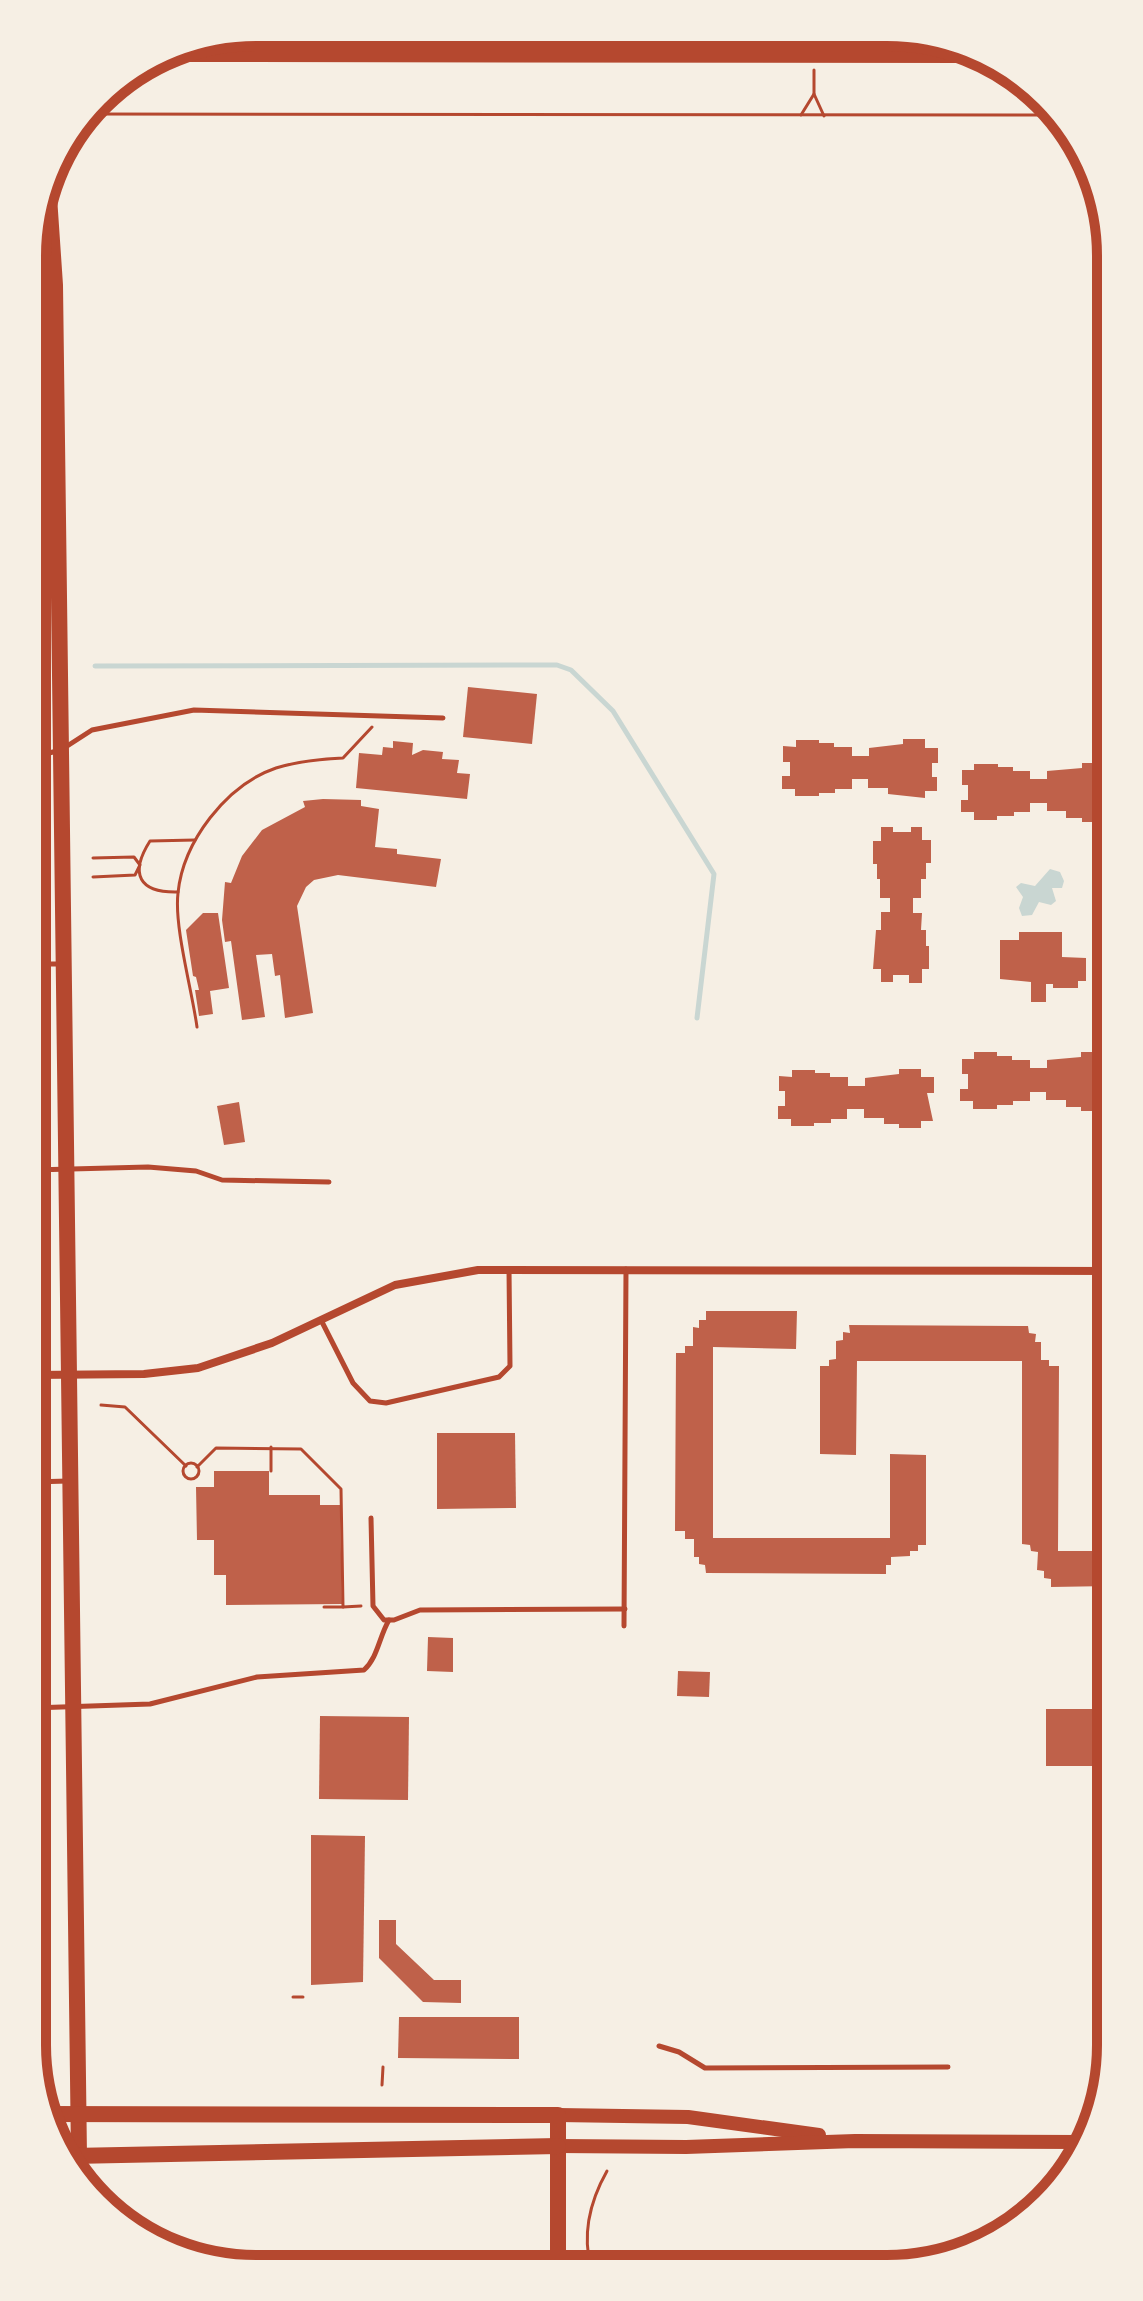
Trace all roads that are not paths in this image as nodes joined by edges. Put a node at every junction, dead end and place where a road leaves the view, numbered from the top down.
1 (429, 46) edge
2 (849, 46) edge
3 (196, 55) edge
4 (429, 56) junction
5 (849, 56) junction
6 (950, 56) edge
7 (50, 216) edge
8 (443, 718) dead end
9 (61, 750) junction
10 (46, 754) edge
11 (46, 964) edge
12 (63, 964) junction
13 (66, 1168) junction
14 (46, 1169) edge
15 (329, 1182) dead end
16 (626, 1268) junction
17 (509, 1269) junction
18 (1097, 1271) edge
19 (321, 1319) junction
20 (68, 1374) junction
21 (46, 1375) edge
22 (69, 1481) junction
23 (46, 1482) edge
24 (371, 1518) dead end
25 (625, 1609) junction
26 (389, 1620) junction
27 (624, 1626) dead end
28 (73, 1706) junction
29 (46, 1707) edge
30 (659, 2046) dead end
31 (948, 2067) dead end
32 (58, 2114) edge
33 (79, 2114) junction
34 (558, 2115) junction
35 (855, 2141) junction
36 (1073, 2142) edge
37 (558, 2146) junction
38 (75, 2152) edge
39 (78, 2156) edge
40 (558, 2255) edge

1 - 4 lane
2 - 5 street
3 - 4 street
4 - 5 street
5 - 6 street
7 - 9 main road
8 - 9 lane
9 - 10 lane
9 - 12 main road
11 - 12 lane
12 - 13 main road
13 - 14 lane
13 - 15 lane
13 - 20 main road
16 - 17 street
16 - 18 street
16 - 25 lane
17 - 19 street
17 - 19 lane
19 - 20 street
20 - 21 street
20 - 22 main road
22 - 23 lane
22 - 28 main road
24 - 26 lane
25 - 26 lane
25 - 27 lane
26 - 28 lane
28 - 29 lane
28 - 33 main road
30 - 31 lane
32 - 33 main road
33 - 34 main road
33 - 38 main road
34 - 35 street
34 - 37 main road
35 - 36 street
35 - 37 street
37 - 39 main road
37 - 40 main road

